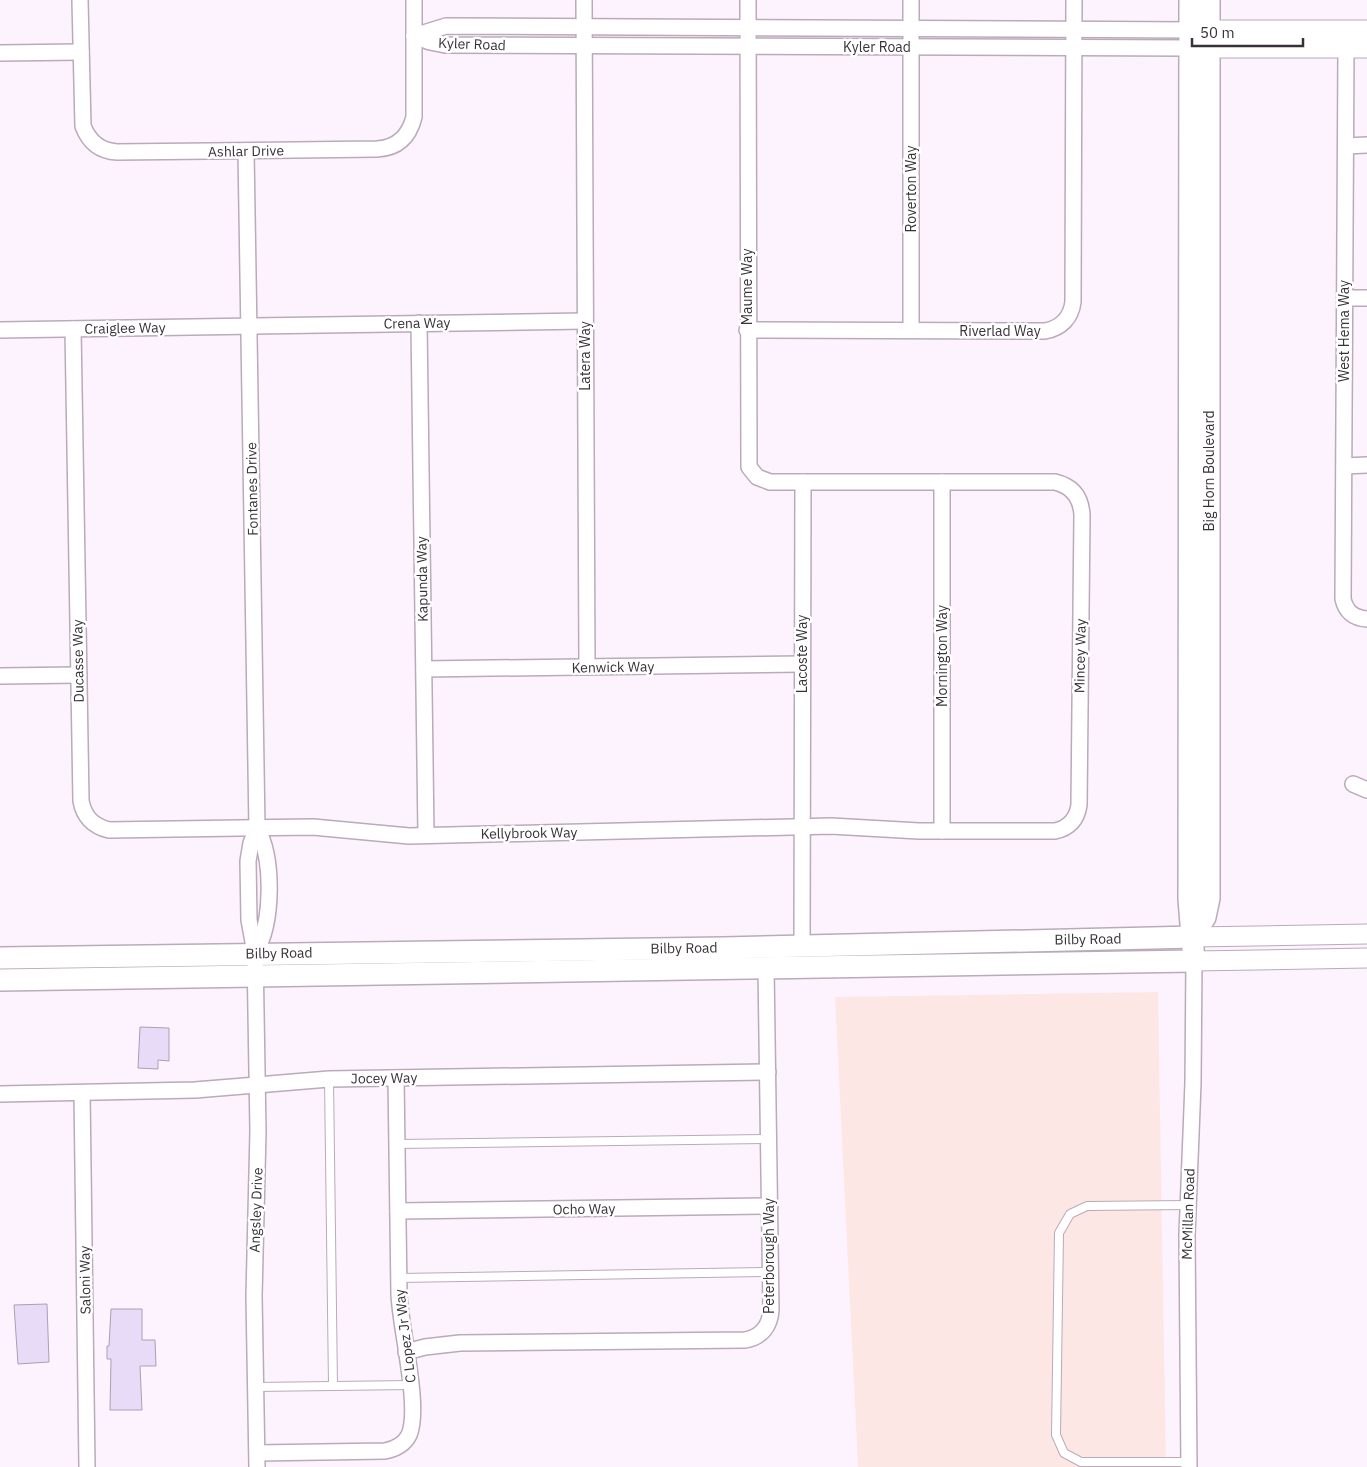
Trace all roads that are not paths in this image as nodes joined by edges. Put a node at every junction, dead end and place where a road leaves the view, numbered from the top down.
1 (80, 0) edge
2 (414, 0) edge
3 (584, 0) edge
4 (748, 0) edge
5 (911, 0) edge
6 (1074, 0) edge
7 (1190, 0) edge
8 (1209, 0) edge
9 (584, 27) junction
10 (748, 28) junction
11 (911, 29) junction
12 (1074, 30) junction
13 (1367, 30) edge
14 (414, 36) junction
15 (1199, 39) junction
16 (584, 45) junction
17 (748, 46) junction
18 (911, 47) junction
19 (1074, 48) junction
20 (1367, 48) edge
21 (1346, 49) junction
22 (81, 52) junction
23 (0, 53) edge
24 (1367, 145) edge
25 (1346, 146) junction
26 (246, 151) junction
27 (1345, 298) junction
28 (1367, 298) edge
29 (585, 321) junction
30 (419, 324) junction
31 (249, 326) junction
32 (73, 329) junction
33 (0, 330) edge
34 (747, 330) junction
35 (911, 330) junction
36 (1367, 465) edge
37 (1344, 466) junction
38 (802, 482) junction
39 (942, 482) junction
40 (1367, 619) edge
41 (802, 664) junction
42 (587, 667) junction
43 (424, 669) junction
44 (79, 675) junction
45 (0, 676) edge
46 (802, 827) junction
47 (257, 828) junction
48 (942, 830) junction
49 (426, 835) junction
50 (1367, 934) edge
51 (1193, 937) junction
52 (802, 946) junction
53 (254, 954) junction
54 (0, 958) edge
55 (1367, 958) edge
56 (1194, 961) junction
57 (766, 968) junction
58 (255, 976) junction
59 (0, 980) edge
60 (768, 1072) junction
61 (396, 1078) junction
62 (329, 1079) junction
63 (257, 1084) junction
64 (82, 1093) junction
65 (0, 1094) edge
66 (769, 1139) junction
67 (397, 1144) junction
68 (1188, 1205) junction
69 (770, 1206) junction
70 (398, 1212) junction
71 (771, 1272) junction
72 (399, 1278) junction
73 (406, 1352) junction
74 (411, 1385) junction
75 (333, 1386) junction
76 (255, 1387) junction
77 (257, 1460) edge
78 (1189, 1464) edge
79 (87, 1467) edge

1 - 22 street, Ashlar Drive
2 - 14 street, Ashlar Drive
3 - 9 street, Latera Way
4 - 10 street, Maume Way
5 - 11 street, Roverton Way
6 - 12 street, Riverlad Way
7 - 15 main road, Big Horn Boulevard
8 - 15 main road, Big Horn Boulevard
9 - 10 street, Kyler Road
9 - 14 street, Kyler Road
9 - 16 street, Latera Way
10 - 11 street, Kyler Road
10 - 17 street, Maume Way
11 - 12 street, Kyler Road
11 - 18 street, Roverton Way
12 - 15 street, Kyler Road
12 - 19 street, Riverlad Way
13 - 15 street, Kyler Road
14 - 16 street, Kyler Road
14 - 26 street, Ashlar Drive
15 - 19 street, Kyler Road
15 - 21 street, Kyler Road
15 - 51 main road, Big Horn Boulevard
16 - 17 street, Kyler Road
16 - 29 street, Latera Way
17 - 18 street, Kyler Road
17 - 34 street, Maume Way
18 - 19 street, Kyler Road
18 - 35 street, Roverton Way
19 - 35 street, Riverlad Way
20 - 21 street, Kyler Road
21 - 25 street, West Hema Way
22 - 23 street
22 - 26 street, Ashlar Drive
24 - 25 street
25 - 27 street, West Hema Way
26 - 31 street, Fontanes Drive
27 - 28 street
27 - 37 street, West Hema Way
29 - 30 street, Crena Way
29 - 42 street, Latera Way
30 - 31 street, Crena Way
30 - 43 street, Kapunda Way
31 - 32 street, Craiglee Way
31 - 47 street, Fontanes Drive
32 - 33 street, Craiglee Way
32 - 44 street, Ducasse Way
34 - 35 street, Riverlad Way
34 - 38 street, Maume Way
36 - 37 street
37 - 40 street, West Hema Way
38 - 39 street, Mincey Way
38 - 41 street, Lacoste Way
39 - 48 street, Mornington Way
39 - 48 street, Mincey Way
41 - 42 street, Kenwick Way
41 - 46 street, Lacoste Way
42 - 43 street, Kenwick Way
43 - 49 street, Kapunda Way
44 - 45 street
44 - 47 street, Ducasse Way
46 - 48 street, Mincey Way
46 - 49 street, Kellybrook Way
46 - 52 street, Lacoste Way
47 - 49 street, Kellybrook Way
47 - 53 street, Fontanes Drive
50 - 51 street, Bilby Road
51 - 52 main road, Bilby Road
51 - 56 main road
52 - 53 main road, Bilby Road
53 - 54 main road, Bilby Road
53 - 58 street, Angsley Drive
55 - 56 street, Bilby Road
56 - 57 main road, Bilby Road
56 - 68 street, McMillan Road
57 - 58 main road, Bilby Road
57 - 60 street, Peterborough Way
58 - 59 main road, Bilby Road
58 - 63 street, Angsley Drive
60 - 61 street, Jocey Way
60 - 66 street, Peterborough Way
61 - 62 street, Jocey Way
61 - 67 street, C Lopez Jr Way
62 - 63 street, Jocey Way
62 - 75 lane
63 - 64 street, Jocey Way
63 - 76 street, Angsley Drive
64 - 65 street, Jocey Way
64 - 79 street, Saloni Way
66 - 67 lane
66 - 69 street, Peterborough Way
67 - 70 street, C Lopez Jr Way
68 - 78 street, McMillan Road
68 - 78 lane
69 - 70 street, Ocho Way
69 - 71 street, Peterborough Way
70 - 72 street, C Lopez Jr Way
71 - 72 lane
71 - 73 street, Peterborough Way
72 - 73 street, C Lopez Jr Way
73 - 74 street, C Lopez Jr Way
74 - 75 lane
74 - 77 street, C Lopez Jr Way
75 - 76 lane
76 - 77 street, Angsley Drive

